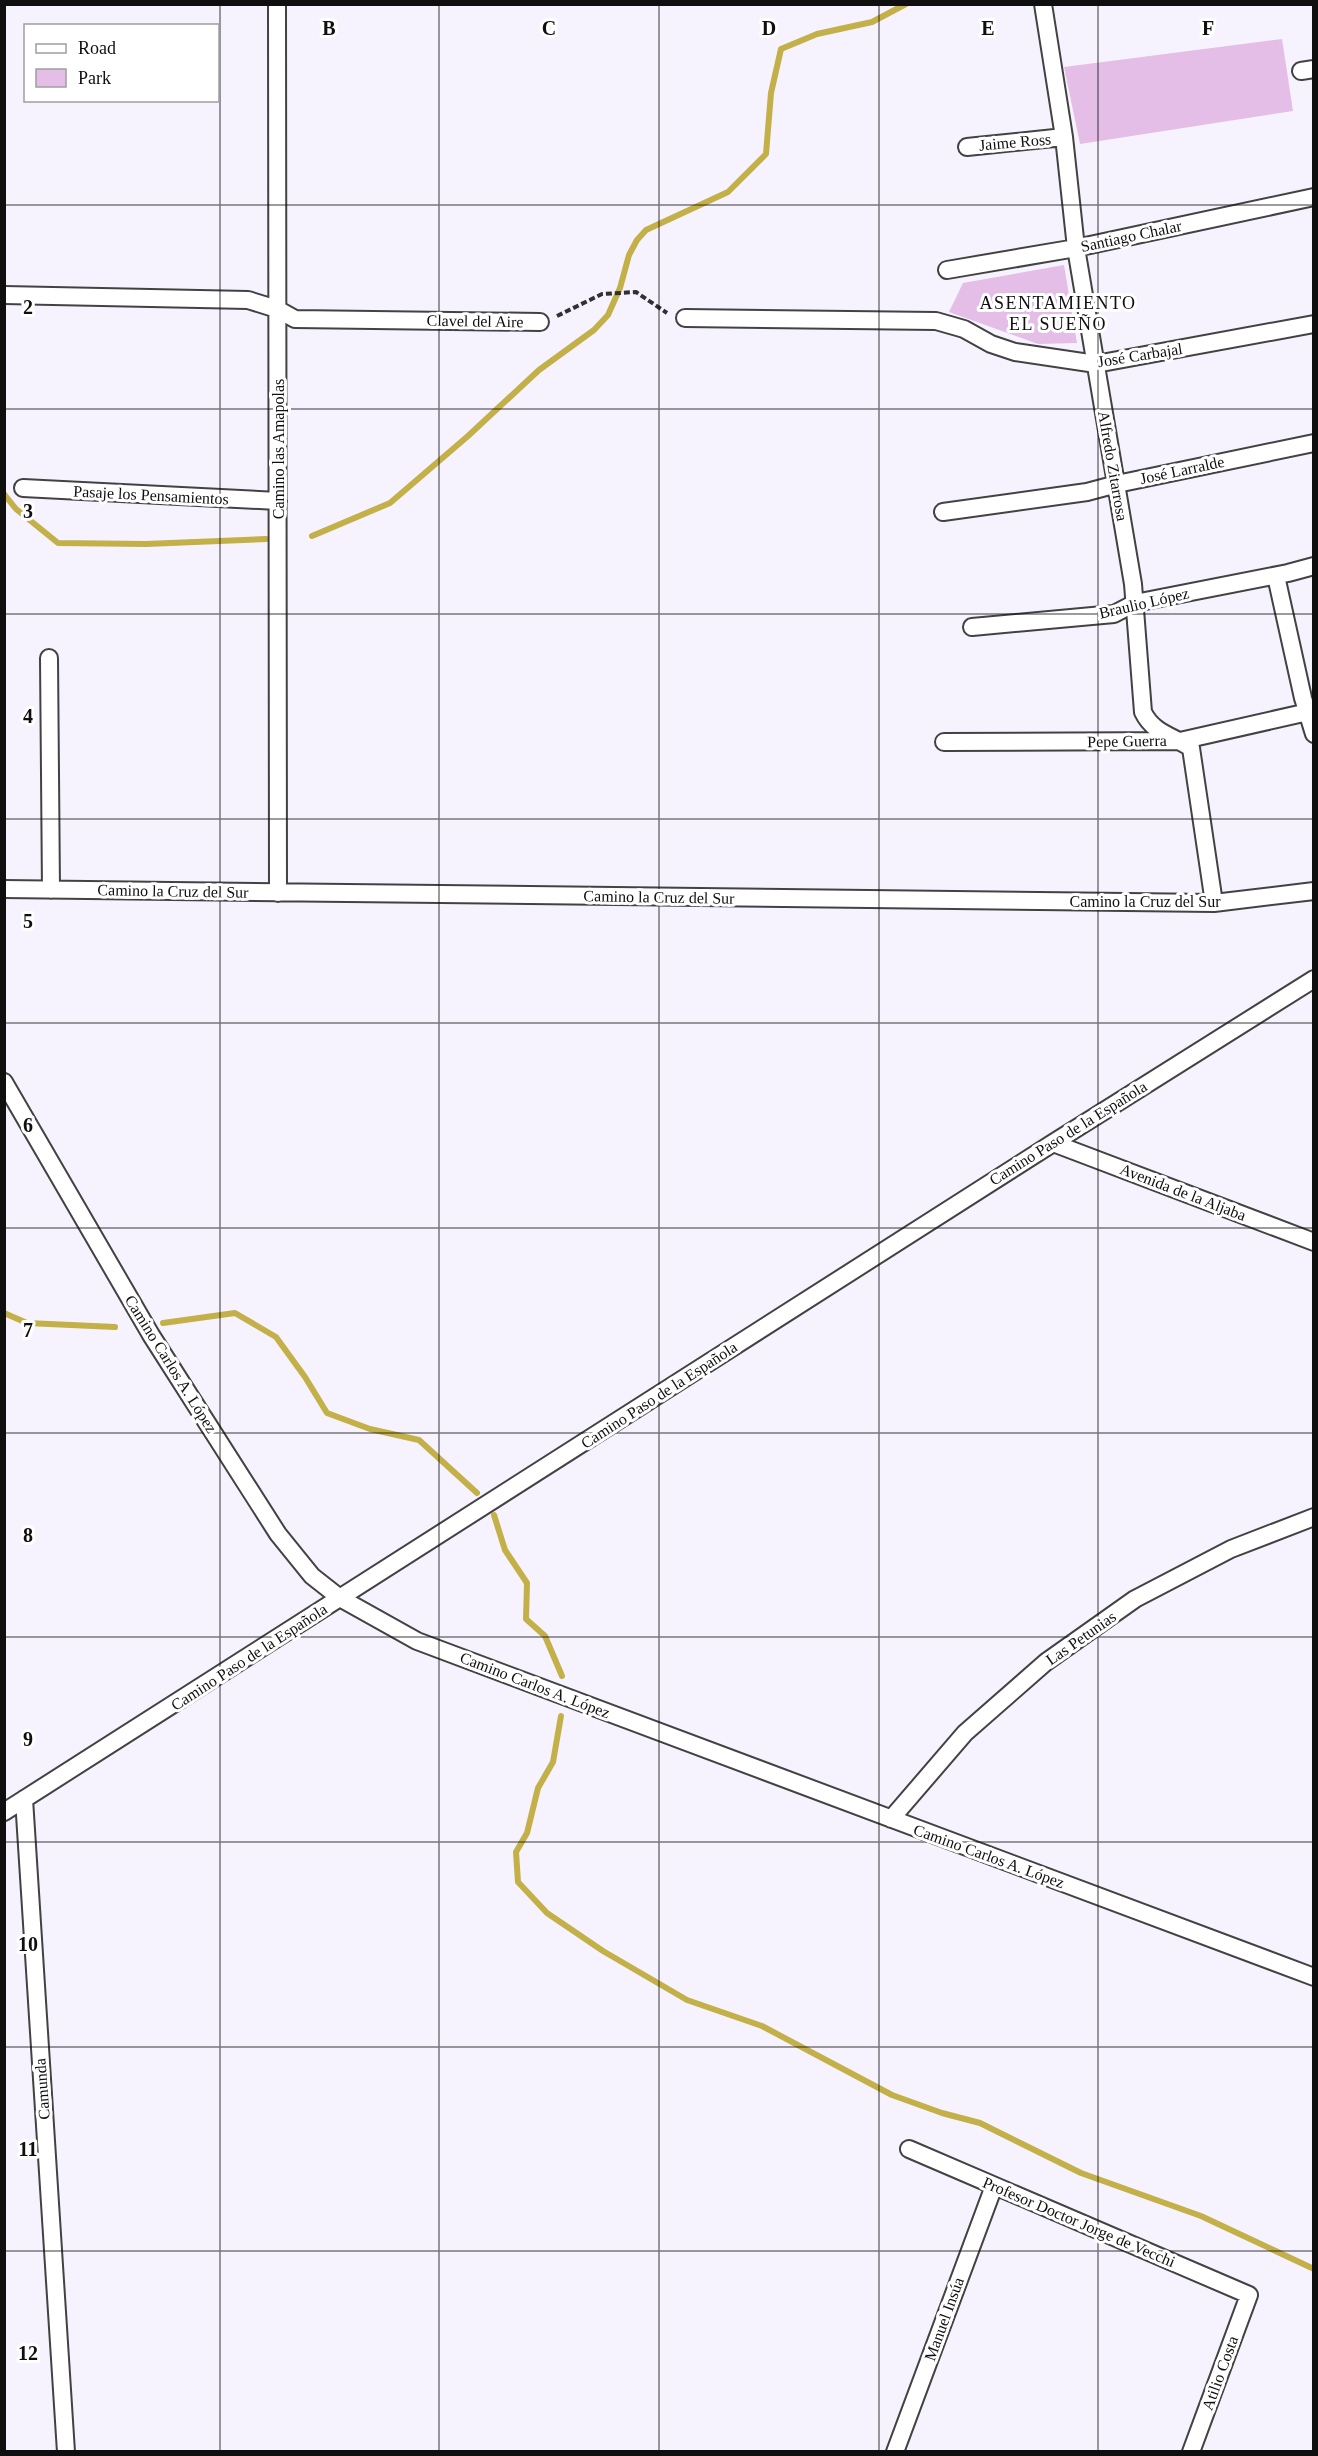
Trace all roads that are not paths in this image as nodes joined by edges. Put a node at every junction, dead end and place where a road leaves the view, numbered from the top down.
1 (277, 4) edge
2 (1046, 5) edge
3 (1064, 137) junction
4 (967, 147) dead end
5 (1314, 197) edge
6 (1076, 248) junction
7 (947, 270) dead end
8 (4, 295) edge
9 (278, 309) junction
10 (685, 318) road end
11 (540, 322) road end
12 (1314, 324) edge
13 (1096, 364) junction
14 (1314, 443) edge
15 (1117, 484) junction
16 (23, 488) dead end
17 (278, 501) junction
18 (943, 512) dead end
19 (1314, 566) edge
20 (1276, 576) junction
21 (1135, 603) junction
22 (972, 627) dead end
23 (49, 658) dead end
24 (1308, 712) junction
25 (1314, 734) edge
26 (1180, 741) junction
27 (944, 742) dead end
28 (4, 889) edge
29 (51, 890) junction
30 (1314, 891) edge
31 (278, 893) junction
32 (1214, 903) junction
33 (1314, 979) edge
34 (4, 1082) edge
35 (1053, 1143) junction
36 (1314, 1242) edge
37 (1314, 1517) edge
38 (340, 1598) junction
39 (24, 1799) junction
40 (4, 1812) edge
41 (891, 1820) junction
42 (1314, 1977) edge
43 (909, 2150) dead end
44 (994, 2186) junction
45 (1249, 2295) joint
46 (66, 2451) edge
47 (895, 2451) edge
48 (1191, 2451) edge

1 - 9 street, Camino las Amapolas
2 - 3 street, Alfredo Zitarrosa
3 - 4 street, Jaime Ross
3 - 6 street, Alfredo Zitarrosa
5 - 6 street, Santiago Chalar
6 - 7 street, Santiago Chalar
6 - 13 street, Alfredo Zitarrosa
8 - 9 street, Clavel del Aire
9 - 11 street, Clavel del Aire
9 - 17 street, Camino las Amapolas
10 - 13 street, José Carbajal
12 - 13 street, José Carbajal
13 - 15 street, Alfredo Zitarrosa
14 - 15 street, José Larralde
15 - 18 street, José Larralde
15 - 21 street, Alfredo Zitarrosa
16 - 17 street, Pasaje los Pensamientos
17 - 31 street, Camino las Amapolas
19 - 20 street, Braulio López
20 - 21 street, Braulio López
20 - 24 street
21 - 22 street, Braulio López
21 - 26 street, Alfredo Zitarrosa
23 - 29 street
24 - 25 street
24 - 26 street, Pepe Guerra
26 - 27 street, Pepe Guerra
26 - 32 street
28 - 29 street, Camino la Cruz del Sur
29 - 31 street, Camino la Cruz del Sur
30 - 32 street, Camino la Cruz del Sur
31 - 32 street, Camino la Cruz del Sur
33 - 35 street, Camino Paso de la Española
34 - 38 street, Camino Carlos A. López
35 - 36 street, Avenida de la Aljaba
35 - 38 street, Camino Paso de la Española
37 - 41 street, Las Petunias
38 - 39 street, Camino Paso de la Española
38 - 41 street, Camino Carlos A. López
39 - 40 street, Camino Paso de la Española
39 - 46 street, Camunda
41 - 42 street, Camino Carlos A. López
43 - 44 street, Profesor Doctor Jorge de Vecchi
44 - 45 street, Profesor Doctor Jorge de Vecchi
44 - 47 street, Manuel Insúa
45 - 48 street, Atilio Costa

